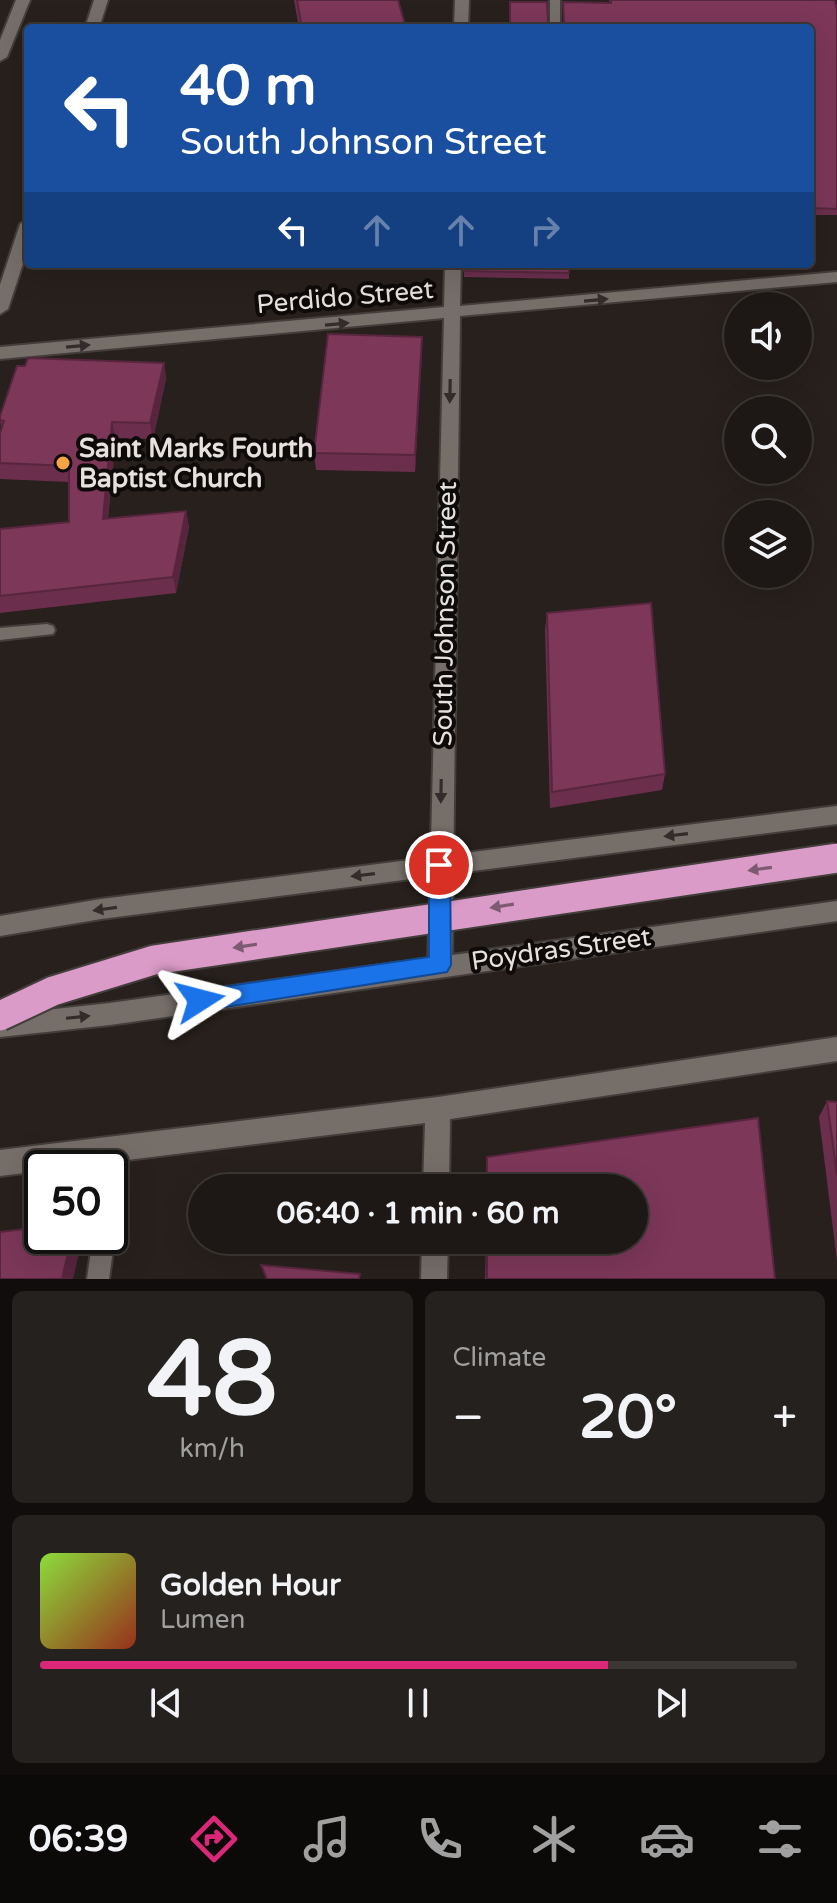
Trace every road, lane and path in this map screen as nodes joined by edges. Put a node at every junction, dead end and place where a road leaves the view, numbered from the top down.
1 (23, 0) edge
2 (101, 0) edge
3 (462, 0) edge
4 (555, 0) edge
5 (93, 24) edge
6 (461, 24) edge
7 (555, 24) edge
8 (0, 57) edge
9 (24, 236) edge
10 (453, 268) edge
11 (837, 277) edge
12 (0, 309) edge
13 (452, 313) junction
14 (0, 353) edge
15 (47, 630) dead end
16 (0, 634) edge
17 (837, 815) edge
18 (837, 858) edge
19 (439, 865) junction
20 (837, 911) edge
21 (0, 926) edge
22 (440, 965) junction
23 (0, 1016) edge
24 (0, 1026) edge
25 (837, 1049) edge
26 (438, 1109) junction
27 (115, 1147) junction
28 (115, 1150) edge
29 (0, 1163) edge
30 (436, 1174) edge
31 (101, 1254) edge
32 (435, 1254) edge
33 (98, 1279) edge
34 (434, 1279) edge

1 - 8 street
2 - 5 street
3 - 6 street
4 - 7 lane
9 - 12 street
10 - 13 street, South Johnson Street
13 -> 11 street, Perdido Street
14 -> 13 street, Perdido Street
13 -> 19 street, South Johnson Street
15 - 16 lane
17 -> 19 street
18 -> 23 highway, bridge
19 -> 21 street
19 - 22 street, South Johnson Street
20 - 22 street, Poydras Street
24 -> 22 street, Poydras Street
25 - 26 street
26 - 27 street
26 - 30 street
27 - 28 lane
27 - 29 street
31 - 33 lane
32 - 34 street

